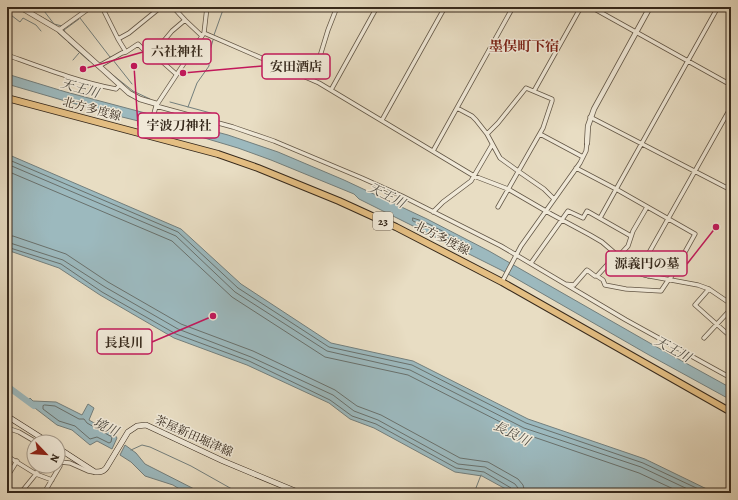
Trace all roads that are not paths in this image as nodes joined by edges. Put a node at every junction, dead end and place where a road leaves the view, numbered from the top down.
1 (20, 7) edge
2 (91, 7) edge
3 (102, 7) edge
4 (161, 7) edge
5 (173, 7) edge
6 (207, 7) edge
7 (337, 7) edge
8 (377, 7) edge
9 (445, 7) edge
10 (513, 7) edge
11 (581, 7) edge
12 (591, 7) edge
13 (650, 7) edge
14 (718, 7) edge
15 (185, 20) junction
16 (58, 30) junction
17 (636, 32) junction
18 (203, 34) junction
19 (118, 39) junction
20 (126, 52) junction
21 (7, 55) edge
22 (152, 55) junction
23 (688, 61) junction
24 (99, 66) junction
25 (176, 74) junction
26 (313, 79) junction
27 (120, 85) junction
28 (731, 85) edge
29 (331, 90) junction
30 (534, 91) junction
31 (7, 98) edge
32 (156, 106) junction
33 (731, 107) edge
34 (457, 108) junction
35 (590, 117) junction
36 (382, 120) junction
37 (149, 133) junction
38 (487, 134) junction
39 (540, 134) junction
40 (587, 143) joint
41 (642, 144) junction
42 (492, 145) junction
43 (433, 151) junction
44 (583, 157) junction
45 (576, 168) junction
46 (695, 171) junction
47 (518, 172) junction
48 (474, 176) junction
49 (508, 189) junction
50 (616, 189) junction
51 (731, 190) edge
52 (554, 199) junction
53 (498, 207) dead end
54 (647, 207) junction
55 (546, 211) junction
56 (433, 212) junction
57 (600, 218) junction
58 (562, 220) junction
59 (668, 220) junction
60 (631, 236) junction
61 (515, 256) junction
62 (617, 256) junction
63 (531, 263) junction
64 (597, 276) junction
65 (648, 276) junction
66 (670, 279) junction
67 (503, 280) junction
68 (564, 284) junction
69 (709, 289) junction
70 (731, 304) edge
71 (731, 308) edge
72 (717, 324) junction
73 (731, 337) edge
74 (704, 338) dead end
75 (731, 378) edge
76 (731, 412) edge
77 (7, 416) edge
78 (7, 428) edge
79 (35, 434) edge
80 (26, 436) edge
81 (66, 453) edge
82 (7, 456) edge
83 (17, 461) junction
84 (66, 463) edge
85 (26, 467) edge
86 (95, 472) junction
87 (36, 474) joint
88 (55, 474) edge
89 (7, 477) edge
90 (52, 480) junction
91 (18, 493) edge
92 (44, 493) edge
93 (300, 493) edge

1 - 16 street
2 - 16 street
3 - 19 street
4 - 19 street
5 - 15 street
6 - 18 street
7 - 26 street
8 - 29 street
9 - 36 street
10 - 34 street
11 - 30 street
12 - 17 street
13 - 17 street
14 - 23 street
15 - 18 street
15 - 22 street
16 - 24 street
17 - 23 street
17 - 35 street
18 - 25 street
18 - 26 street
19 - 20 street
20 - 22 street
20 - 24 street
21 - 27 street
22 - 25 street
23 - 28 street
23 - 41 street
24 - 27 street
25 - 32 street
26 - 29 street
27 - 32 street
29 - 36 street
30 - 38 street
30 - 39 street
31 - 37 main road, 北方多度線 / 23
32 - 37 street
32 - 56 street
33 - 46 street
34 - 38 street
34 - 43 street
35 - 40 street
35 - 41 street
36 - 43 street
37 - 67 main road, 北方多度線 / 23
38 - 42 street
39 - 44 street
39 - 47 street
40 - 44 street
41 - 46 street
41 - 50 street
42 - 47 street
42 - 48 street
43 - 48 street
44 - 45 street
45 - 50 street
45 - 52 street
46 - 51 street
46 - 59 street
47 - 49 street
47 - 52 street
48 - 49 street
48 - 56 street
49 - 53 street
49 - 55 street
50 - 54 street
50 - 57 street
52 - 55 street
54 - 59 street
54 - 60 street
55 - 58 street
55 - 61 street
56 - 61 street
57 - 58 street
57 - 60 street
58 - 62 street
58 - 63 street
59 - 65 street
59 - 66 street
60 - 62 street
61 - 63 street
61 - 67 street
62 - 64 street
62 - 65 street
63 - 68 street
64 - 66 street
64 - 68 street
65 - 66 street
66 - 69 street
67 - 76 main road, 北方多度線 / 23
68 - 75 street
69 - 70 street
69 - 72 street
71 - 72 street
72 - 73 street
72 - 74 street
77 - 79 main road
78 - 80 street
81 - 86 main road
82 - 83 street
83 - 85 street
83 - 89 street
84 - 86 street
86 - 93 main road, 茶屋新田堀津線
87 - 90 street
87 - 91 street
88 - 90 street
90 - 92 street

